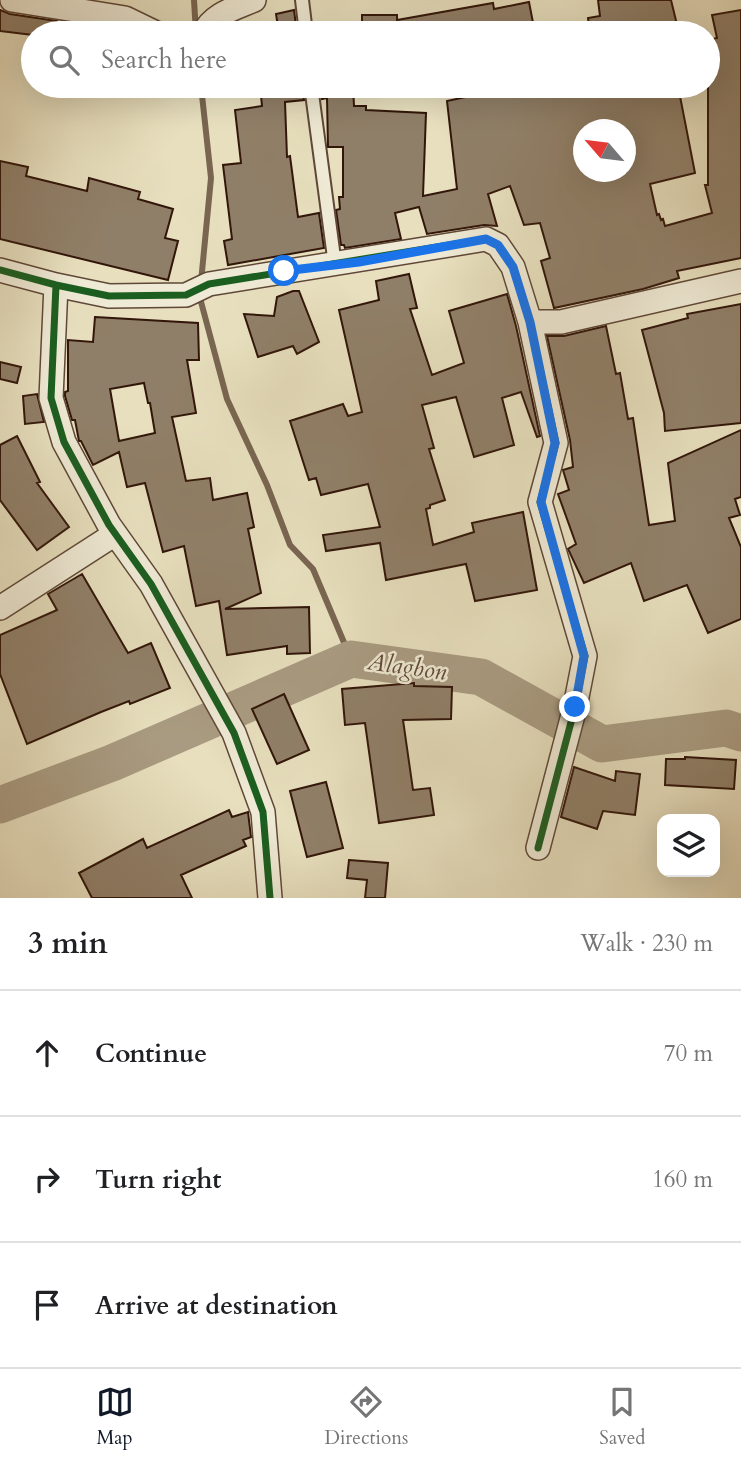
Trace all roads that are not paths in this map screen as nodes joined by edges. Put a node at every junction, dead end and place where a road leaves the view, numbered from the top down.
1 (12, 0) edge
2 (254, 0) edge
3 (302, 0) edge
4 (131, 21) edge
5 (213, 21) edge
6 (305, 21) edge
7 (313, 98) edge
8 (334, 265) junction
9 (0, 270) edge
10 (741, 281) edge
11 (56, 285) junction
12 (530, 322) junction
13 (116, 534) junction
14 (0, 608) edge
15 (538, 848) dead end
16 (270, 898) edge

1 - 4 street
2 - 5 street
3 - 6 lane
7 - 8 lane
8 - 11 street
8 - 12 street
9 - 11 street
10 - 12 street
11 - 13 street
12 - 15 street
13 - 14 street
13 - 16 street

